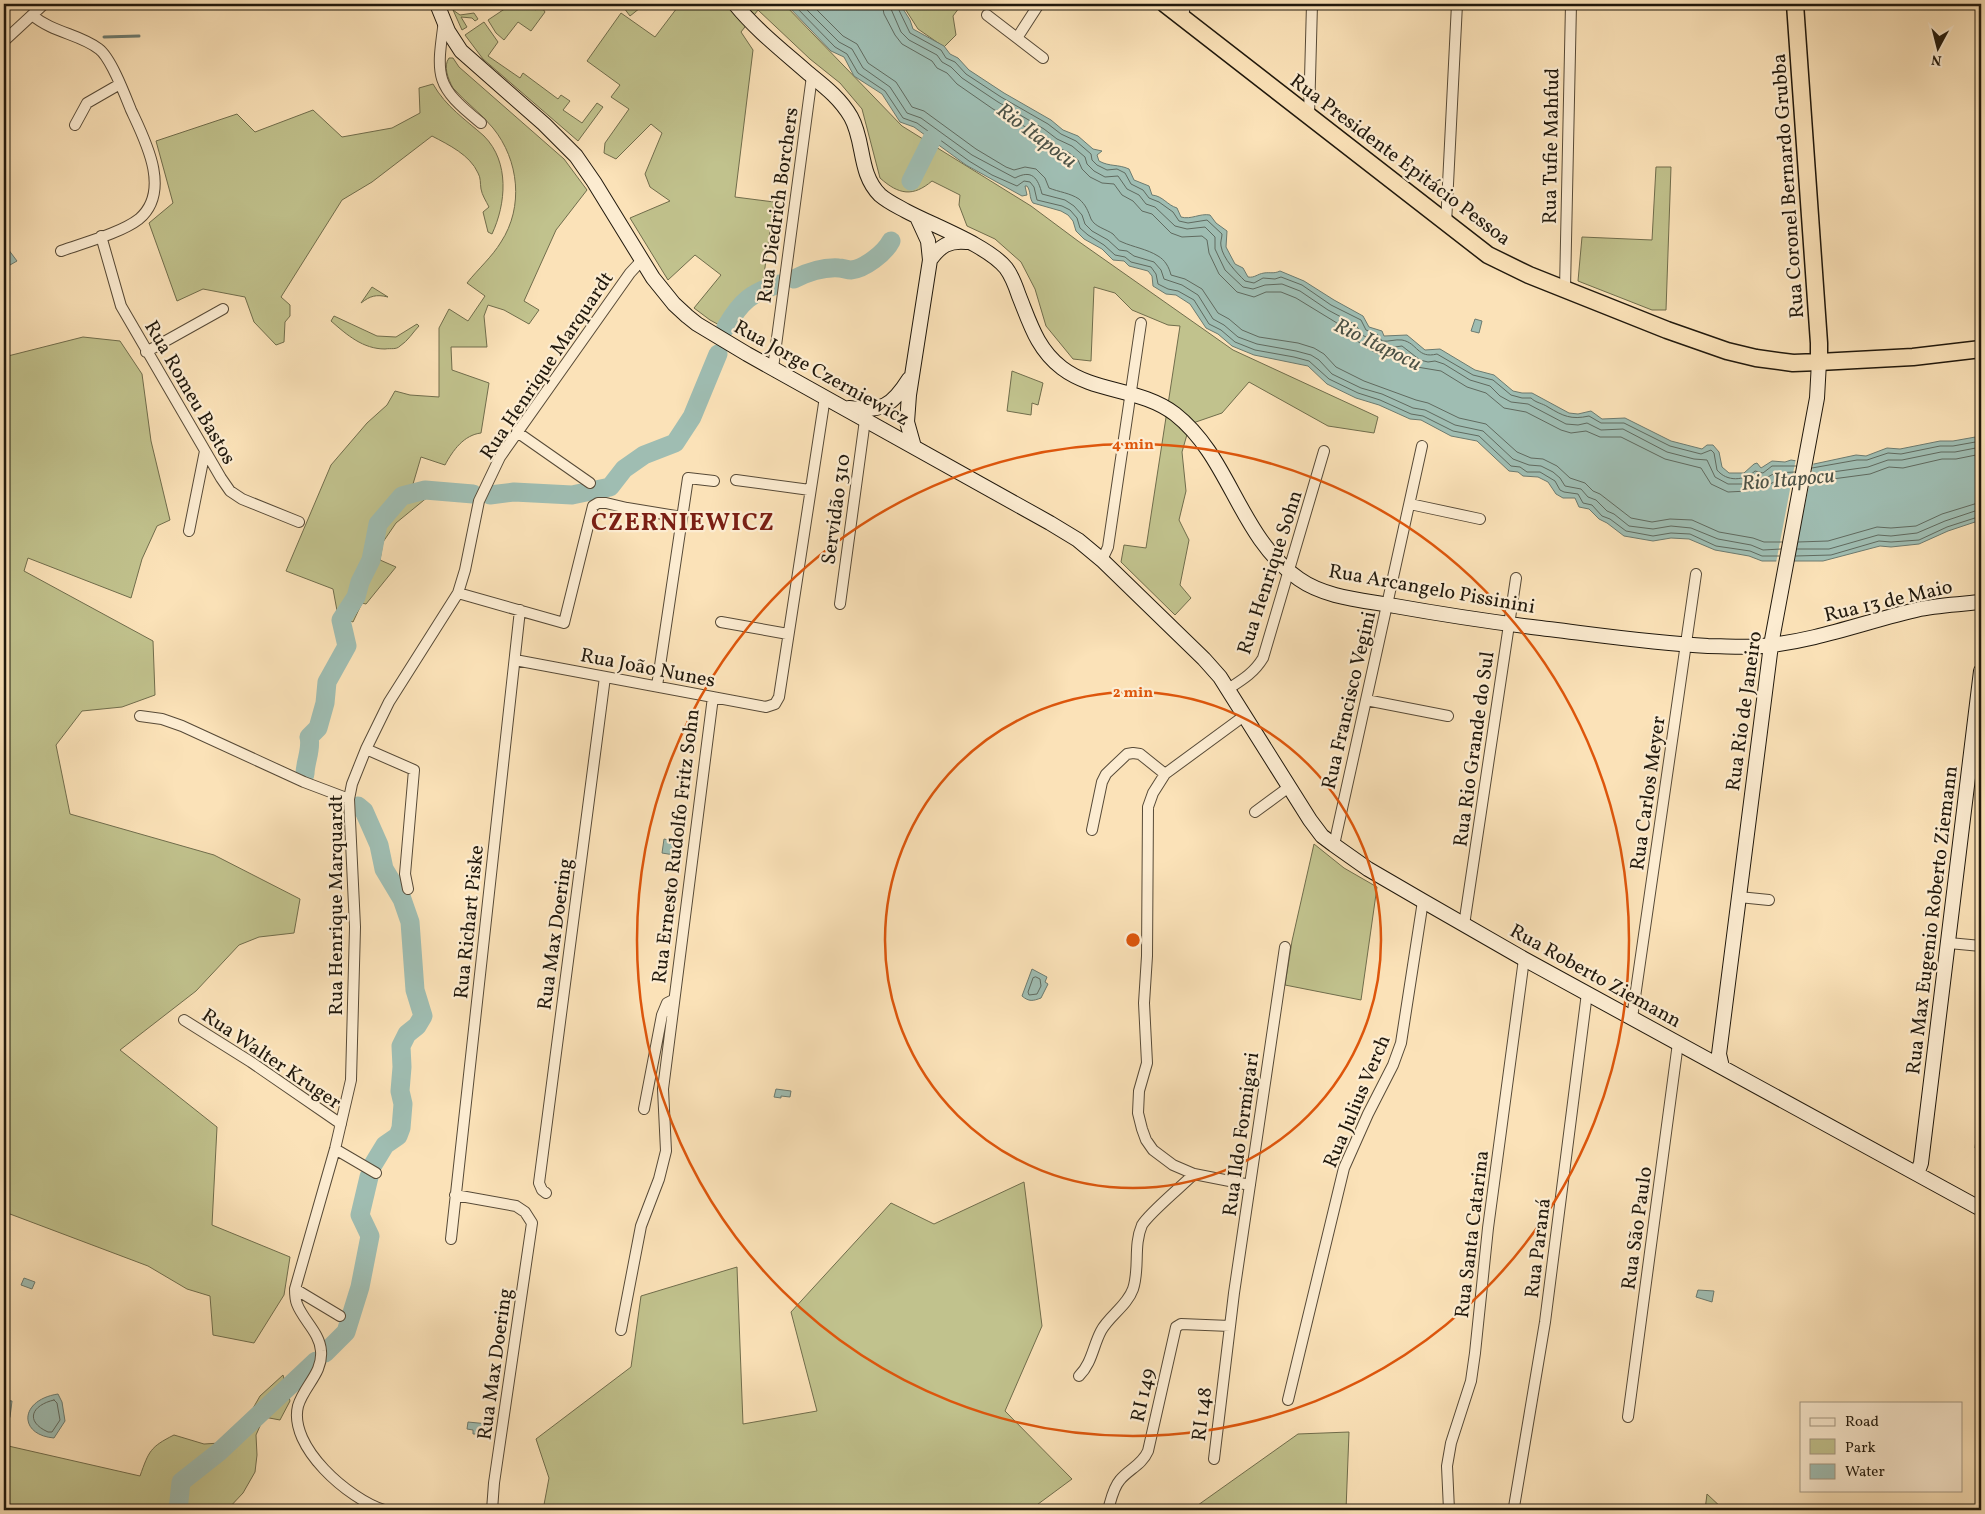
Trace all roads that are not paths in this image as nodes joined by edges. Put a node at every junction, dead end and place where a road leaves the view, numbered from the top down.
1 (44, 4) edge
2 (437, 4) edge
3 (736, 4) edge
4 (1039, 4) edge
5 (1165, 4) edge
6 (1312, 4) edge
7 (1457, 4) edge
8 (1571, 4) edge
9 (1796, 6) edge
10 (1184, 10) edge
11 (32, 15) junction
12 (987, 16) dead end
13 (444, 21) junction
14 (1017, 38) junction
15 (4, 41) edge
16 (456, 44) junction
17 (440, 51) junction
18 (1043, 58) dead end
19 (812, 76) junction
20 (120, 84) junction
21 (1309, 116) junction
22 (481, 123) dead end
23 (75, 125) dead end
24 (917, 217) junction
25 (1446, 224) junction
26 (101, 236) junction
27 (969, 242) junction
28 (62, 251) dead end
29 (642, 260) junction
30 (930, 260) junction
31 (1565, 289) junction
32 (223, 309) dead end
33 (1141, 323) dead end
34 (1981, 349) edge
35 (146, 352) junction
36 (1819, 362) junction
37 (773, 368) junction
38 (911, 376) junction
39 (1132, 393) junction
40 (825, 397) junction
41 (844, 408) junction
42 (865, 420) junction
43 (517, 432) junction
44 (1422, 446) dead end
45 (914, 447) junction
46 (205, 451) junction
47 (1324, 451) dead end
48 (736, 480) dead end
49 (714, 481) dead end
50 (590, 483) dead end
51 (810, 490) junction
52 (1410, 504) junction
53 (682, 517) junction
54 (1480, 519) dead end
55 (299, 522) dead end
56 (189, 531) dead end
57 (1102, 560) junction
58 (1290, 572) junction
59 (1696, 574) dead end
60 (1516, 578) dead end
61 (458, 593) junction
62 (1981, 602) edge
63 (840, 604) dead end
64 (1388, 605) junction
65 (520, 610) junction
66 (1776, 614) junction
67 (721, 622) dead end
68 (1509, 624) junction
69 (788, 634) junction
70 (1804, 638) junction
71 (1686, 645) junction
72 (1771, 645) junction
73 (515, 660) junction
74 (1981, 671) edge
75 (605, 677) junction
76 (657, 686) junction
77 (1228, 690) junction
78 (712, 697) junction
79 (1366, 700) junction
80 (140, 716) dead end
81 (1244, 716) junction
82 (1448, 716) dead end
83 (366, 749) junction
84 (1165, 774) junction
85 (1289, 787) junction
86 (349, 799) junction
87 (1255, 812) dead end
88 (1092, 830) dead end
89 (1334, 845) junction
90 (408, 889) dead end
91 (1739, 897) junction
92 (1769, 900) dead end
93 (1423, 901) junction
94 (1464, 925) junction
95 (1948, 943) junction
96 (1981, 946) edge
97 (1285, 947) dead end
98 (1524, 959) junction
99 (1587, 993) junction
100 (673, 1000) junction
101 (1632, 1018) junction
102 (184, 1020) dead end
103 (1678, 1043) junction
104 (1722, 1067) junction
105 (644, 1109) dead end
106 (341, 1124) junction
107 (335, 1149) junction
108 (376, 1173) dead end
109 (1194, 1174) junction
110 (1918, 1174) junction
111 (1250, 1185) junction
112 (546, 1193) dead end
113 (455, 1195) junction
114 (1981, 1209) edge
115 (451, 1238) dead end
116 (295, 1289) junction
117 (340, 1316) dead end
118 (1230, 1326) junction
119 (621, 1330) dead end
120 (1224, 1372) joint
121 (1080, 1376) dead end
122 (1288, 1400) dead end
123 (1628, 1417) dead end
124 (1214, 1460) dead end
125 (1514, 1507) dead end
126 (384, 1510) edge
127 (492, 1510) edge
128 (1108, 1510) edge
129 (1449, 1510) edge

1 - 11 street
2 - 13 main road, Rua Jorge Czerniewicz
3 - 19 main road, Rua Arcangelo Pissinini
4 - 14 street
5 - 10 highway, Rua Presidente Epitácio Pessoa
6 - 21 street
7 - 25 street
8 - 31 street, Rua Tufie Mahfud
9 - 36 highway, Rua Coronel Bernardo Grubba
10 - 21 highway, Rua Presidente Epitácio Pessoa
11 - 15 street
11 - 20 street
12 - 14 street
13 - 16 main road, Rua Jorge Czerniewicz
13 - 17 street
14 - 18 street
16 - 17 street
16 - 29 main road, Rua Jorge Czerniewicz
17 - 22 street
19 - 24 main road, Rua Arcangelo Pissinini
19 - 37 street, Rua Diedrich Borchers
20 - 23 street
20 - 26 street
21 - 25 highway, Rua Presidente Epitácio Pessoa
24 - 27 main road, Rua Arcangelo Pissinini
24 - 30 main road
25 - 31 highway, Rua Presidente Epitácio Pessoa
26 - 28 street
26 - 35 street, Rua Romeu Bastos
27 - 30 main road
27 - 39 main road, Rua Arcangelo Pissinini
29 - 37 main road, Rua Jorge Czerniewicz
29 - 43 street, Rua Henrique Marquardt
30 - 38 main road
31 - 36 highway, Rua Presidente Epitácio Pessoa
32 - 35 street
33 - 39 street
34 - 36 highway, Rua Presidente Epitácio Pessoa
35 - 46 street, Rua Romeu Bastos
36 - 66 main road, Rua Rio de Janeiro
37 - 40 main road, Rua Jorge Czerniewicz
38 - 41 main road
38 - 45 main road
39 - 57 street
39 - 58 main road, Rua Arcangelo Pissinini
40 - 41 main road, Rua Jorge Czerniewicz
40 - 51 street
41 - 42 main road, Rua Jorge Czerniewicz
42 - 45 main road, Rua Jorge Czerniewicz
42 - 63 street, Servidão 310
43 - 50 street
43 - 61 street, Rua Henrique Marquardt
44 - 52 street, Rua Francisco Vegini
45 - 57 main road, Rua Jorge Czerniewicz
46 - 55 street, Rua Romeu Bastos
46 - 56 street
47 - 58 street, Rua Henrique Sohn
48 - 51 street
49 - 53 street
51 - 69 street
52 - 54 street
52 - 64 street, Rua Francisco Vegini
53 - 65 street
53 - 76 street
57 - 77 main road, Rua Jorge Czerniewicz
58 - 64 main road, Rua Arcangelo Pissinini
58 - 77 street, Rua Henrique Sohn
59 - 71 street, Rua Carlos Meyer
60 - 68 street, Rua Rio Grande do Sul
61 - 65 street
61 - 83 street, Rua Henrique Marquardt
62 - 70 main road, Rua 13 de Maio
64 - 68 main road, Rua Arcangelo Pissinini
64 - 79 street, Rua Francisco Vegini
65 - 73 street, Rua Richart Piske
66 - 70 main road, Rua 13 de Maio
66 - 72 main road, Rua Rio de Janeiro
67 - 69 street
68 - 71 main road, Rua Arcangelo Pissinini
68 - 94 street, Rua Rio Grande do Sul
69 - 78 street, Rua João Nunes
70 - 72 main road, Rua 13 de Maio
71 - 72 main road, Rua Arcangelo Pissinini
71 - 101 street, Rua Carlos Meyer
72 - 91 main road, Rua Rio de Janeiro
73 - 75 street, Rua João Nunes
73 - 113 street, Rua Richart Piske
74 - 95 main road, Rua Max Eugenio Roberto Ziemann
75 - 76 street, Rua João Nunes
75 - 112 street, Rua Max Doering
76 - 78 street, Rua João Nunes
77 - 81 main road, Rua Jorge Czerniewicz
78 - 100 street, Rua Ernesto Rudolfo Fritz Sohn
79 - 82 street
79 - 89 street, Rua Francisco Vegini
80 - 86 street
81 - 84 street
81 - 85 main road, Rua Roberto Ziemann
83 - 86 street, Rua Henrique Marquardt
83 - 90 street
84 - 88 street
84 - 109 street
85 - 87 street
85 - 89 main road, Rua Roberto Ziemann
86 - 106 street, Rua Henrique Marquardt
89 - 93 main road, Rua Roberto Ziemann
91 - 92 street
91 - 104 main road, Rua Rio de Janeiro
93 - 94 main road, Rua Roberto Ziemann
93 - 122 street, Rua Julius Verch
94 - 98 main road, Rua Roberto Ziemann
95 - 96 street
95 - 110 main road, Rua Max Eugenio Roberto Ziemann
97 - 111 street, Rua Ildo Formigari
98 - 99 main road, Rua Roberto Ziemann
98 - 129 street, Rua Santa Catarina
99 - 101 main road, Rua Roberto Ziemann
99 - 125 street, Rua Paraná
100 - 105 street, Rua Ernesto Rudolfo Fritz Sohn
100 - 119 street, Rua Ernesto Rudolfo Fritz Sohn
101 - 103 main road, Rua Roberto Ziemann
102 - 106 street, Rua Walter Kruger
103 - 104 main road, Rua Roberto Ziemann
103 - 123 street, Rua São Paulo
104 - 110 main road, Rua Roberto Ziemann
106 - 107 street, Rua Henrique Marquardt
107 - 108 street
107 - 116 street, Rua Henrique Marquardt
109 - 111 street
109 - 121 street
110 - 114 main road, Rua Roberto Ziemann
111 - 118 street, Rua Ildo Formigari
113 - 115 street, Rua Richart Piske
113 - 127 street, Rua Max Doering
116 - 117 street
116 - 126 street
118 - 120 street, Rua Ildo Formigari
118 - 128 street, RI 149
120 - 124 street, RI 148

